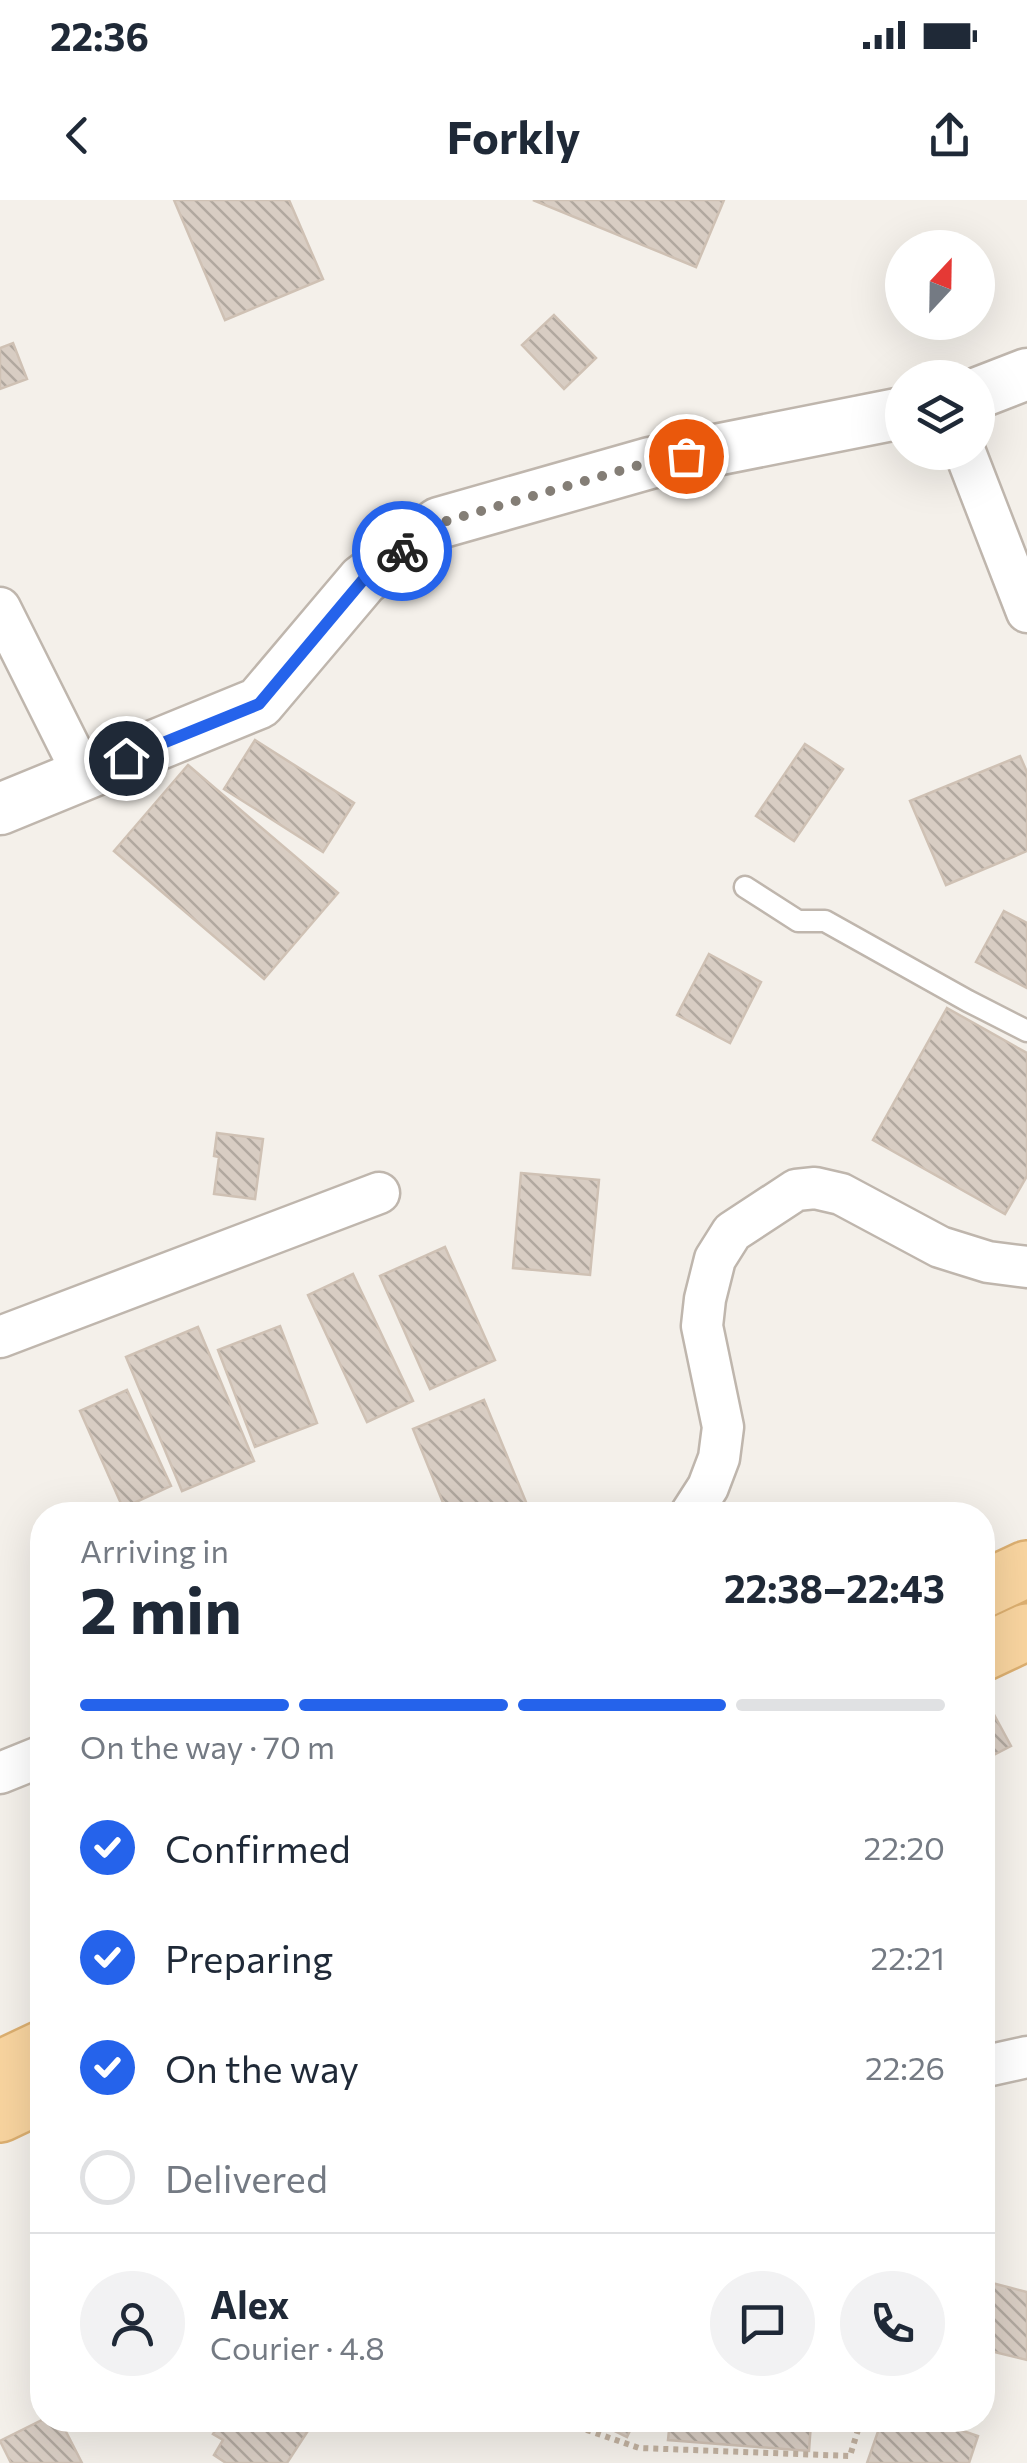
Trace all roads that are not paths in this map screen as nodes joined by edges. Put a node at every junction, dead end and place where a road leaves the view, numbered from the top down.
1 (1027, 374) edge
2 (995, 386) edge
3 (885, 416) edge
4 (972, 470) edge
5 (0, 608) edge
6 (1027, 612) edge
7 (84, 776) junction
8 (0, 809) edge
9 (745, 887) dead end
10 (1027, 1031) edge
11 (379, 1194) dead end
12 (1027, 1267) edge
13 (0, 1337) edge
14 (698, 1502) edge
15 (1027, 1569) edge
16 (995, 1584) edge
17 (1027, 1632) edge
18 (995, 1647) edge
19 (30, 1761) edge
20 (0, 1772) edge
21 (30, 2055) edge
22 (1027, 2057) edge
23 (995, 2064) edge
24 (0, 2069) edge
25 (30, 2100) edge
26 (0, 2114) edge

1 - 2 street
3 - 7 street
4 - 6 street
5 - 7 street
7 - 8 street
9 - 10 lane
11 - 13 street
12 - 14 street
15 - 16 main road
17 - 18 main road
19 - 20 street
21 - 24 main road
22 - 23 street
25 - 26 main road

